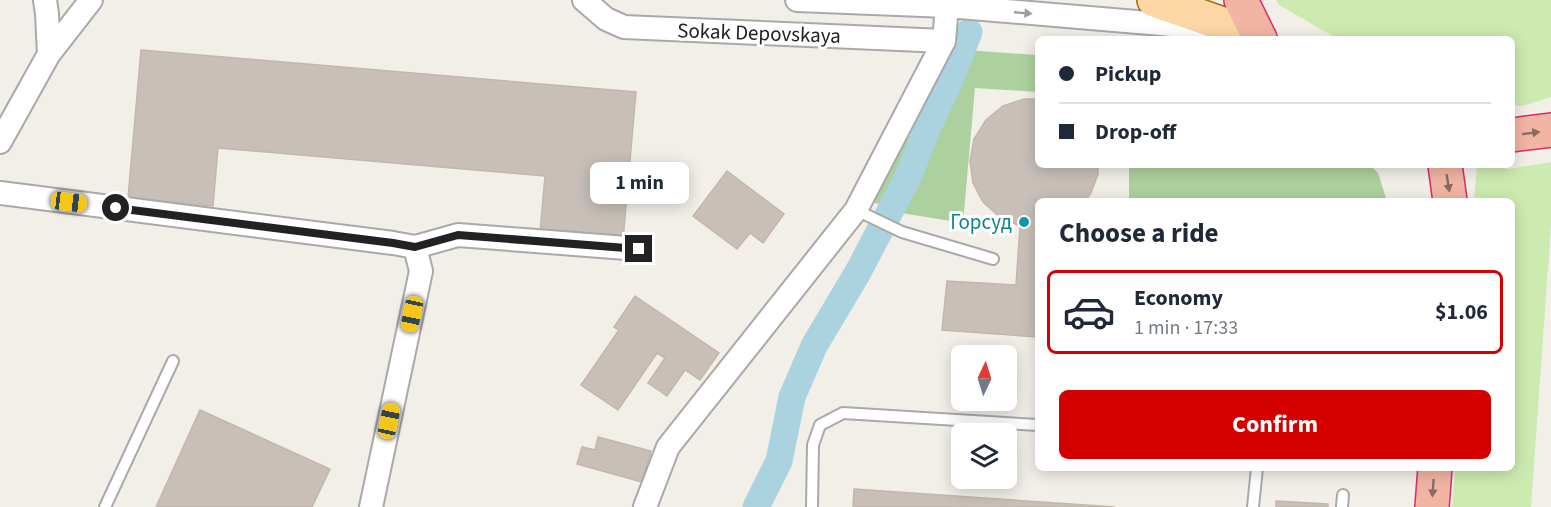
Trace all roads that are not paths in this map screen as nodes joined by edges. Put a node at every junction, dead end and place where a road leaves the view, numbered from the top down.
1 (45, 0) edge
2 (91, 0) edge
3 (584, 0) edge
4 (797, 0) edge
5 (1154, 0) edge
6 (946, 6) junction
7 (1251, 27) edge
8 (944, 41) junction
9 (49, 54) junction
10 (1551, 130) edge
11 (1515, 135) edge
12 (0, 142) edge
13 (1445, 168) edge
14 (0, 194) edge
15 (1450, 198) edge
16 (865, 214) junction
17 (415, 247) junction
18 (639, 249) dead end
19 (993, 259) dead end
20 (173, 361) dead end
21 (1035, 425) edge
22 (1257, 471) edge
23 (1435, 471) edge
24 (1343, 495) dead end
25 (105, 507) edge
26 (371, 507) edge
27 (645, 507) edge
28 (812, 507) edge
29 (1253, 507) edge
30 (1342, 507) edge
31 (1432, 507) edge

1 - 9 street
2 - 9 street
3 - 8 street, Sokak Depovskaya
4 - 6 street
5 - 7 main road
6 -> 7 street
6 - 8 street
8 - 16 street
9 - 12 street
11 -> 10 highway
13 -> 15 highway
14 - 17 street
16 - 19 lane
16 - 27 street
17 - 18 street
17 - 26 street
20 - 25 lane
21 - 28 lane
22 - 29 lane
23 -> 31 highway
24 - 30 lane

